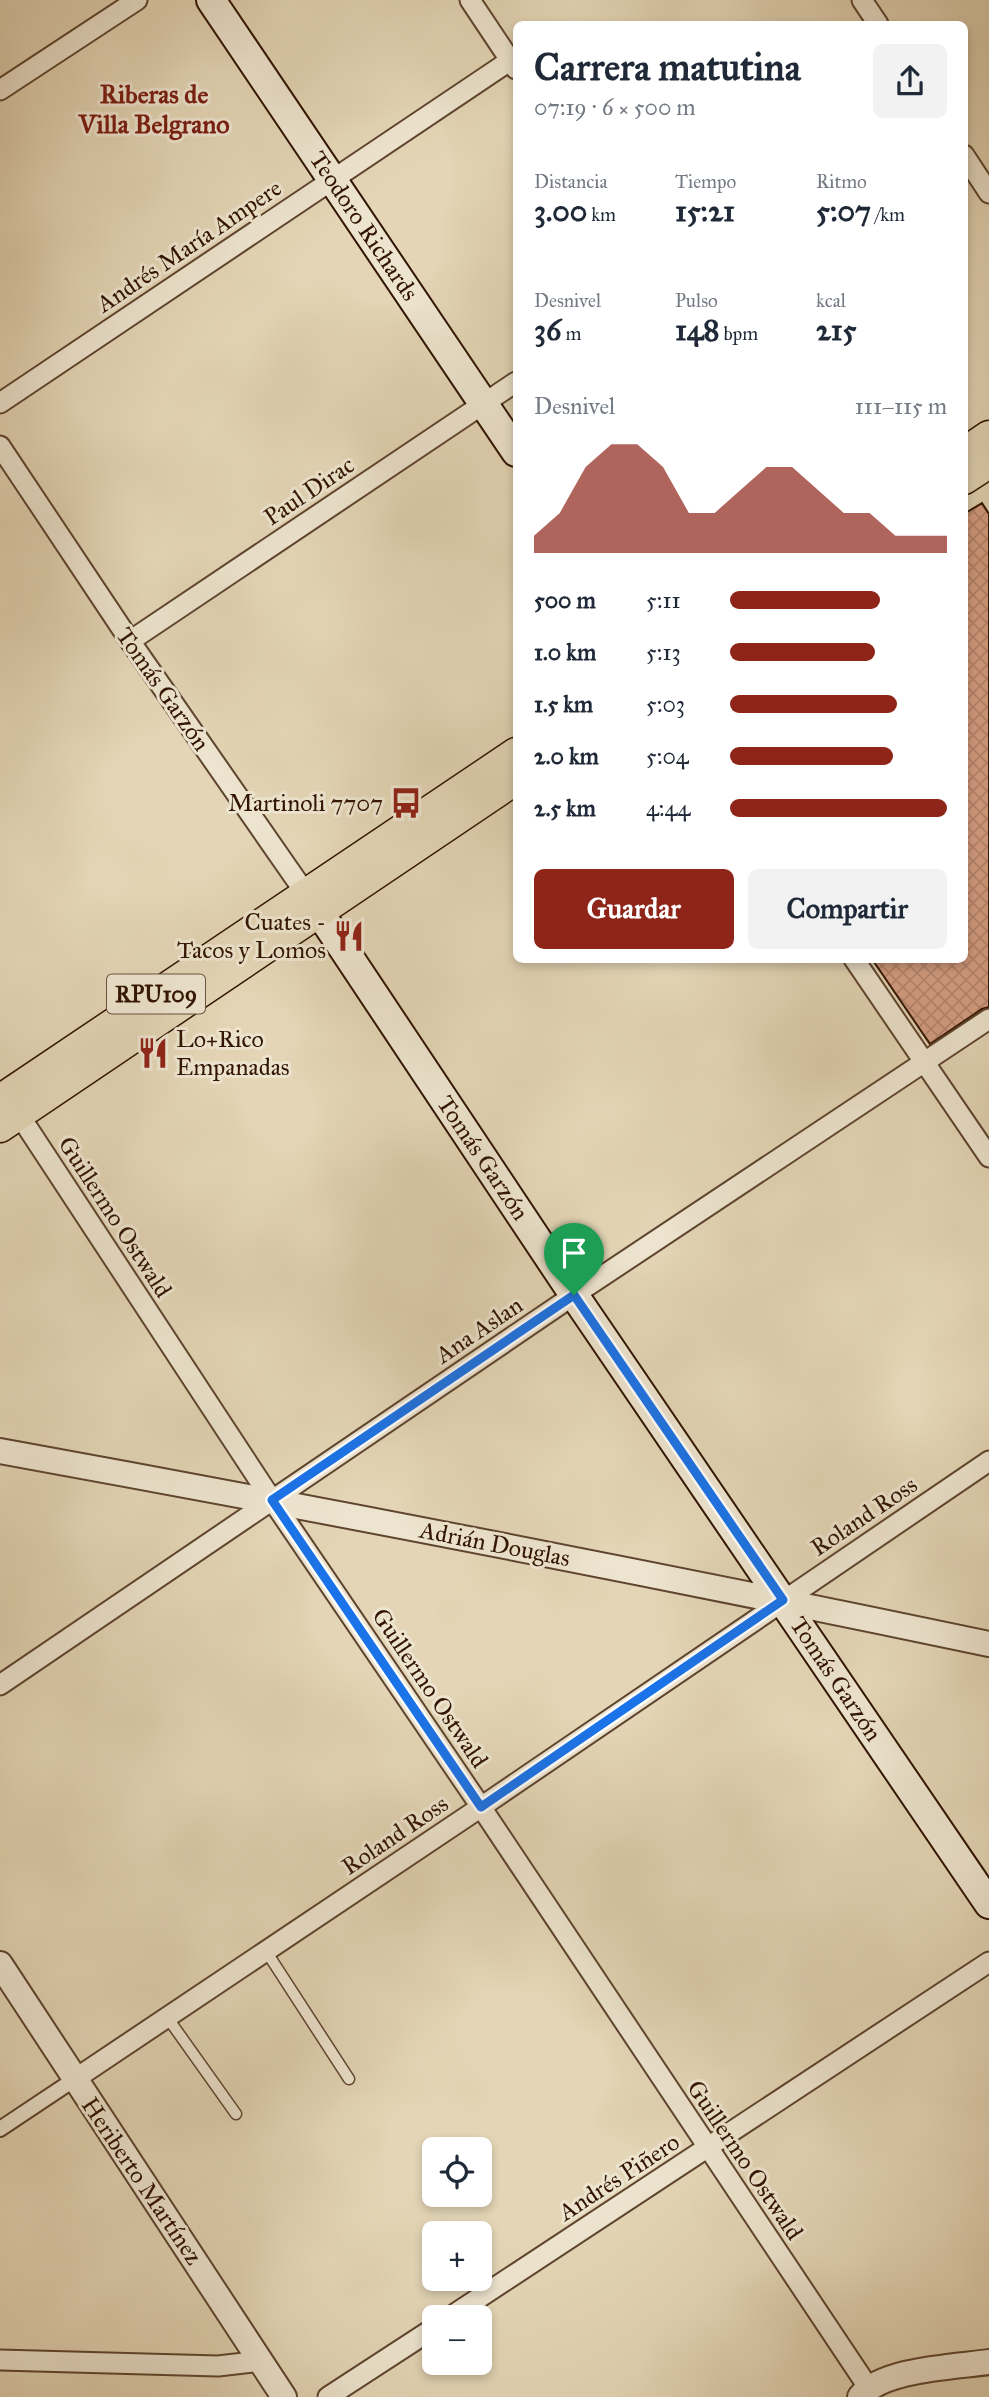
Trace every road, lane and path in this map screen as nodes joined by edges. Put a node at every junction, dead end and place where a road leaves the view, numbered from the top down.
1 (137, 0) edge
2 (211, 0) edge
3 (470, 0) edge
4 (862, 0) edge
5 (876, 21) edge
6 (513, 64) edge
7 (0, 90) edge
8 (968, 161) edge
9 (333, 180) junction
10 (989, 193) edge
11 (513, 384) edge
12 (0, 403) edge
13 (484, 404) junction
14 (989, 436) edge
15 (0, 446) edge
16 (513, 448) edge
17 (968, 450) edge
18 (989, 463) edge
19 (968, 476) edge
20 (130, 641) junction
21 (513, 755) edge
22 (513, 781) edge
23 (313, 903) junction
24 (857, 963) edge
25 (989, 1019) edge
26 (925, 1062) junction
27 (5, 1104) edge
28 (989, 1157) edge
29 (574, 1295) junction
30 (0, 1451) edge
31 (989, 1461) edge
32 (272, 1500) junction
33 (783, 1600) junction
34 (989, 1644) edge
35 (0, 1685) edge
36 (481, 1807) junction
37 (989, 1904) edge
38 (266, 1951) junction
39 (989, 1962) edge
40 (0, 1964) edge
41 (167, 2017) junction
42 (75, 2079) junction
43 (349, 2079) dead end
44 (236, 2114) dead end
45 (0, 2129) edge
46 (707, 2149) junction
47 (468, 2305) edge
48 (422, 2336) edge
49 (0, 2360) edge
50 (261, 2361) junction
51 (989, 2362) edge
52 (864, 2392) edge
53 (284, 2397) edge
54 (328, 2397) edge

1 - 7 street
2 - 9 main road, Teodoro Richards
3 - 6 street
4 - 5 street
6 - 9 street, Andrés María Ampere
8 - 10 street
9 - 12 street, Andrés María Ampere
9 - 13 main road, Teodoro Richards
11 - 13 street, Paul Dirac
13 - 16 main road, Teodoro Richards
13 - 20 street, Paul Dirac
14 - 17 main road
15 - 20 street, Tomás Garzón
18 - 19 main road
20 - 23 street, Tomás Garzón
21 - 23 main road, RPU109
22 - 23 main road, RPU109
23 - 27 main road, RPU109
23 - 29 main road, Tomás Garzón
24 - 26 street
25 - 26 street, Ana Aslan
26 - 28 street
26 - 29 street, Ana Aslan
27 - 32 street, Guillermo Ostwald
29 - 32 street, Ana Aslan
29 - 33 main road, Tomás Garzón
30 - 32 street, Adrián Douglas
31 - 33 street, Roland Ross
32 - 33 street, Adrián Douglas
32 - 35 street, Ana Aslan
32 - 36 street, Guillermo Ostwald
33 - 34 street, Adrián Douglas
33 - 36 street, Roland Ross
33 - 37 main road, Tomás Garzón
36 - 38 street, Roland Ross
36 - 46 street, Guillermo Ostwald
38 - 41 street, Roland Ross
38 - 43 lane
39 - 46 street, Andrés Piñero
40 - 42 street, Heriberto Martínez
41 - 42 street, Roland Ross
41 - 44 lane
42 - 45 street, Roland Ross
42 - 50 street, Heriberto Martínez
46 - 47 street, Andrés Piñero
46 - 52 street, Guillermo Ostwald
48 - 54 street
49 - 50 street
50 - 53 street, Heriberto Martínez
51 - 52 street

